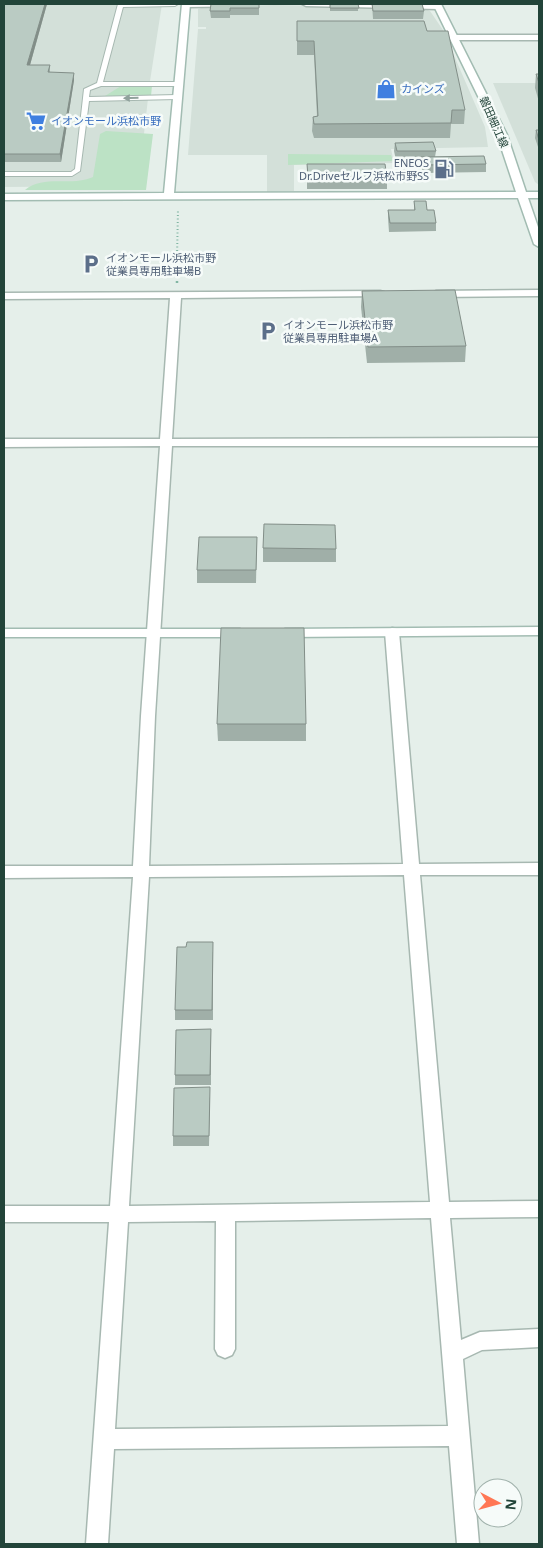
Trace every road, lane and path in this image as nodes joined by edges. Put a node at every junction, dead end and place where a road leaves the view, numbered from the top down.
1 (121, 4) edge
2 (175, 4) edge
3 (187, 4) edge
4 (251, 4) edge
5 (306, 4) edge
6 (438, 5) edge
7 (454, 38) junction
8 (539, 38) edge
9 (100, 84) junction
10 (178, 84) junction
11 (177, 98) junction
12 (86, 99) junction
13 (4, 174) edge
14 (522, 195) junction
15 (539, 195) edge
16 (174, 196) junction
17 (4, 197) edge
18 (539, 244) edge
19 (539, 293) edge
20 (392, 294) edge
21 (422, 294) edge
22 (4, 296) edge
23 (176, 296) junction
24 (166, 442) junction
25 (539, 442) edge
26 (4, 443) edge
27 (539, 631) edge
28 (392, 632) junction
29 (4, 633) edge
30 (153, 633) junction
31 (252, 633) edge
32 (272, 633) edge
33 (539, 868) edge
34 (411, 870) junction
35 (4, 872) edge
36 (141, 872) junction
37 (539, 1208) edge
38 (441, 1209) junction
39 (226, 1212) junction
40 (4, 1214) edge
41 (119, 1214) junction
42 (539, 1338) edge
43 (225, 1349) dead end
44 (453, 1354) junction
45 (460, 1436) junction
46 (103, 1439) junction
47 (96, 1544) edge
48 (468, 1544) edge

1 - 2 lane
1 - 9 lane
3 - 4 street
3 - 10 street
5 - 6 street
6 - 7 street, 磐田細江線
7 - 8 street
7 - 14 street, 磐田細江線
9 - 10 lane
9 - 12 lane
10 - 11 street
11 -> 12 lane
11 - 16 street
12 - 13 lane
14 - 15 street
14 - 16 street
14 - 18 street, 磐田細江線
16 - 17 street
16 - 23 path
19 - 21 street
20 - 23 street
22 - 23 street
23 - 24 street
24 - 25 street
24 - 26 street
24 - 30 street
27 - 28 street
28 - 32 street
28 - 34 street
29 - 30 street
30 - 31 street
30 - 36 street
33 - 34 street
34 - 36 street
34 - 38 street
35 - 36 street
36 - 41 street
37 - 38 street
38 - 39 street
38 - 44 street
39 - 41 street
39 - 43 street
40 - 41 street
41 - 46 street
42 - 44 street
44 - 45 street
45 - 46 street
45 - 48 street
46 - 47 street

